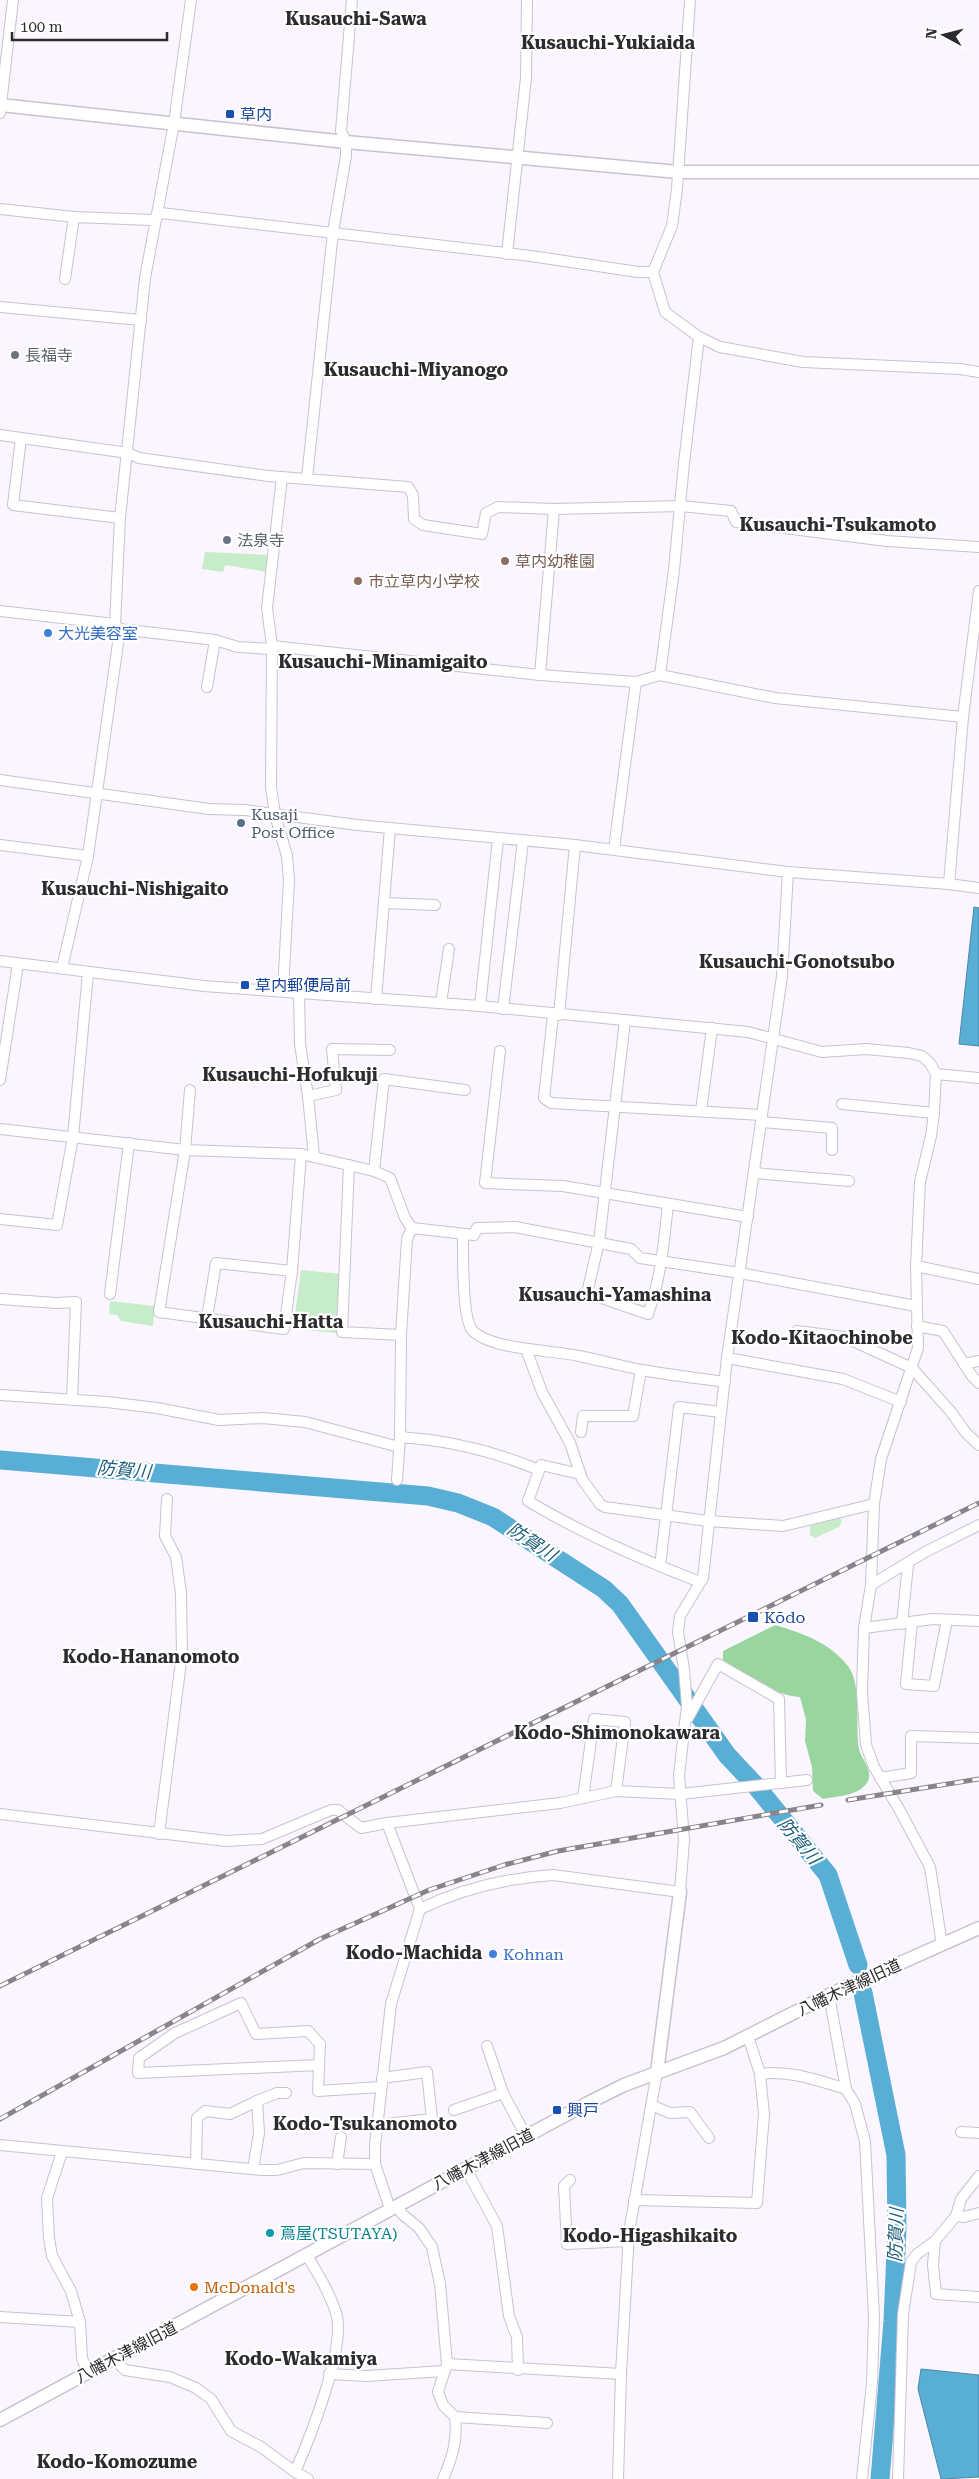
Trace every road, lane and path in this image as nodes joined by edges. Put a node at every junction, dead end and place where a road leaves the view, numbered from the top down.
1 (13, 0) edge
2 (190, 0) edge
3 (352, 0) edge
4 (527, 0) edge
5 (690, 0) edge
6 (1, 108) edge
7 (174, 123) junction
8 (346, 142) junction
9 (519, 158) junction
10 (678, 172) junction
11 (979, 172) edge
12 (0, 209) edge
13 (157, 216) junction
14 (74, 217) junction
15 (332, 232) junction
16 (508, 254) junction
17 (653, 272) junction
18 (65, 280) dead end
19 (0, 307) edge
20 (141, 320) junction
21 (699, 336) junction
22 (979, 372) edge
23 (0, 435) edge
24 (21, 438) junction
25 (128, 453) junction
26 (282, 477) junction
27 (307, 478) junction
28 (681, 506) junction
29 (554, 509) junction
30 (120, 518) junction
31 (979, 547) edge
32 (979, 591) edge
33 (0, 612) edge
34 (118, 627) junction
35 (215, 640) junction
36 (272, 648) junction
37 (660, 674) junction
38 (540, 675) junction
39 (636, 682) junction
40 (207, 688) dead end
41 (963, 717) junction
42 (0, 780) edge
43 (97, 794) junction
44 (276, 815) junction
45 (390, 828) junction
46 (498, 839) junction
47 (523, 841) junction
48 (0, 845) edge
49 (575, 845) junction
50 (614, 849) junction
51 (88, 856) junction
52 (788, 872) junction
53 (950, 884) junction
54 (979, 888) edge
55 (385, 903) junction
56 (435, 905) dead end
57 (449, 949) dead end
58 (0, 961) edge
59 (18, 964) junction
60 (62, 968) junction
61 (88, 973) junction
62 (283, 991) junction
63 (299, 992) junction
64 (376, 998) junction
65 (440, 1003) junction
66 (480, 1006) junction
67 (503, 1009) junction
68 (556, 1015) junction
69 (625, 1021) junction
70 (712, 1028) junction
71 (773, 1038) junction
72 (390, 1050) dead end
73 (500, 1051) dead end
74 (936, 1074) junction
75 (979, 1078) edge
76 (0, 1080) edge
77 (190, 1090) dead end
78 (464, 1090) dead end
79 (308, 1096) junction
80 (842, 1104) dead end
81 (615, 1106) junction
82 (701, 1112) junction
83 (934, 1113) junction
84 (762, 1119) junction
85 (0, 1129) edge
86 (73, 1137) junction
87 (128, 1143) junction
88 (184, 1150) junction
89 (832, 1150) dead end
90 (301, 1154) junction
91 (314, 1156) junction
92 (349, 1165) junction
93 (374, 1172) junction
94 (754, 1173) junction
95 (849, 1181) dead end
96 (604, 1193) junction
97 (668, 1204) junction
98 (748, 1218) junction
99 (0, 1219) edge
100 (412, 1228) junction
101 (463, 1235) junction
102 (599, 1242) junction
103 (662, 1261) junction
104 (916, 1266) junction
105 (292, 1271) junction
106 (740, 1273) junction
107 (979, 1279) edge
108 (110, 1294) dead end
109 (0, 1299) edge
110 (916, 1306) junction
111 (207, 1318) junction
112 (917, 1326) junction
113 (797, 1331) dead end
114 (401, 1336) junction
115 (526, 1348) junction
116 (727, 1358) junction
117 (979, 1361) edge
118 (964, 1364) junction
119 (912, 1368) junction
120 (641, 1370) junction
121 (725, 1382) junction
122 (979, 1383) edge
123 (0, 1395) edge
124 (72, 1399) junction
125 (901, 1402) junction
126 (721, 1412) junction
127 (581, 1432) dead end
128 (399, 1442) junction
129 (979, 1445) edge
130 (539, 1470) junction
131 (580, 1474) junction
132 (397, 1480) dead end
133 (167, 1499) dead end
134 (874, 1504) junction
135 (666, 1515) junction
136 (708, 1521) junction
137 (979, 1525) edge
138 (908, 1564) junction
139 (660, 1566) junction
140 (700, 1582) junction
141 (871, 1585) junction
142 (947, 1620) junction
143 (979, 1621) edge
144 (907, 1623) junction
145 (864, 1628) junction
146 (685, 1723) junction
147 (979, 1738) edge
148 (880, 1778) junction
149 (807, 1780) dead end
150 (781, 1783) junction
151 (616, 1791) junction
152 (681, 1794) junction
153 (583, 1798) junction
154 (0, 1814) edge
155 (387, 1823) junction
156 (159, 1834) junction
157 (680, 1892) junction
158 (420, 1910) junction
159 (979, 1928) edge
160 (942, 1945) junction
161 (828, 1995) junction
162 (748, 2036) junction
163 (487, 2046) dead end
164 (319, 2065) junction
165 (657, 2072) junction
166 (760, 2074) junction
167 (382, 2082) junction
168 (846, 2089) junction
169 (286, 2093) dead end
170 (503, 2093) junction
171 (257, 2101) junction
172 (651, 2105) junction
173 (454, 2110) dead end
174 (377, 2125) junction
175 (961, 2132) dead end
176 (979, 2133) edge
177 (526, 2136) junction
178 (341, 2137) dead end
179 (709, 2138) dead end
180 (0, 2145) edge
181 (62, 2152) junction
182 (196, 2164) junction
183 (337, 2164) junction
184 (375, 2164) junction
185 (253, 2169) junction
186 (466, 2169) junction
187 (979, 2176) edge
188 (570, 2180) dead end
189 (634, 2200) junction
190 (394, 2208) junction
191 (979, 2213) edge
192 (956, 2216) junction
193 (628, 2241) junction
194 (935, 2241) junction
195 (306, 2254) junction
196 (979, 2297) edge
197 (0, 2317) edge
198 (80, 2322) junction
199 (114, 2358) junction
200 (446, 2368) junction
201 (518, 2370) junction
202 (87, 2372) junction
203 (329, 2374) junction
204 (621, 2374) junction
205 (455, 2417) junction
206 (0, 2420) edge
207 (547, 2424) dead end
208 (295, 2472) junction
209 (308, 2479) edge
210 (443, 2479) edge
211 (618, 2479) edge
212 (862, 2479) edge
213 (898, 2479) edge

1 - 6 street
2 - 7 street
3 - 8 street
4 - 9 street
5 - 10 street
6 - 7 street
7 - 8 street
7 - 13 street
8 - 9 street
8 - 15 street
9 - 10 street
9 - 16 street
10 - 11 street
10 - 17 street
12 - 14 street
13 - 14 street
13 - 15 street
13 - 20 street
14 - 18 street
15 - 16 street
15 - 27 street
16 - 17 street
17 - 21 street
19 - 20 street
20 - 25 street
21 - 22 street
21 - 28 street
23 - 24 street
24 - 25 street
24 - 30 street
25 - 26 street
25 - 30 street
26 - 27 street
26 - 36 street
27 - 29 street
28 - 29 street
28 - 31 street
28 - 37 street
29 - 38 street
30 - 34 street
32 - 41 street
33 - 34 street
34 - 35 street
34 - 43 street
35 - 36 street
35 - 40 street
36 - 38 street
36 - 44 street
37 - 39 street
37 - 41 street
38 - 39 street
39 - 50 street
41 - 53 street
42 - 43 street
43 - 44 street
43 - 51 street
44 - 45 street
44 - 62 street
45 - 46 street
45 - 55 street
46 - 47 street
46 - 66 street
47 - 49 street
47 - 67 street
48 - 51 street
49 - 50 street
49 - 68 street
50 - 52 street
51 - 60 street
52 - 53 street
52 - 71 street
53 - 54 street
55 - 56 street
55 - 64 street
57 - 65 street
58 - 59 street
59 - 60 street
59 - 76 street
60 - 61 street
61 - 62 street
61 - 86 street
62 - 63 street
63 - 64 street
63 - 79 street
64 - 65 street
65 - 66 street
66 - 67 street
67 - 68 street
68 - 69 street
68 - 81 street
69 - 70 street
69 - 81 street
70 - 71 street
70 - 82 street
71 - 74 street
71 - 84 street
72 - 79 street
73 - 96 street
74 - 75 street
74 - 83 street
77 - 88 street
78 - 93 street
79 - 91 street
80 - 83 street
81 - 82 street
81 - 96 street
82 - 84 street
83 - 104 street
84 - 89 street
84 - 94 street
85 - 86 street
86 - 87 street
86 - 99 street
87 - 88 street
87 - 108 street
88 - 90 street
88 - 111 street
90 - 91 street
90 - 105 street
91 - 92 street
92 - 93 street
92 - 114 street
93 - 100 street
94 - 95 street
94 - 98 street
96 - 97 street
96 - 102 street
97 - 98 street
97 - 103 street
98 - 106 street
100 - 101 street
100 - 114 street
101 - 102 street
101 - 115 street
102 - 103 street
102 - 103 street
103 - 106 street
104 - 107 street
104 - 110 street
105 - 111 street
105 - 111 street
106 - 110 street
106 - 116 street
109 - 124 street
110 - 112 street
112 - 118 street
112 - 119 street
113 - 119 street
114 - 128 street
115 - 120 street
115 - 131 street
116 - 121 street
116 - 125 street
117 - 118 street
118 - 122 street
119 - 125 street
119 - 129 street
120 - 121 street
120 - 127 street
121 - 126 street
123 - 124 street
124 - 128 street
125 - 134 street
126 - 135 street
126 - 136 street
128 - 130 street
128 - 132 street
130 - 131 street
130 - 139 street
131 - 135 street
133 - 156 street
134 - 136 street
134 - 141 street
135 - 136 street
135 - 139 street
136 - 140 street
137 - 138 street
138 - 141 street
138 - 144 street
139 - 140 street
140 - 146 street
141 - 145 street
142 - 143 street
142 - 144 street
142 - 144 street
144 - 145 street
145 - 148 street
146 - 150 street
146 - 152 street
147 - 148 street
148 - 160 street
149 - 150 street
150 - 152 street
151 - 152 street
151 - 153 street
151 - 153 street
152 - 157 street
153 - 155 street
154 - 156 street
155 - 156 street
155 - 158 street
157 - 158 street
157 - 165 street
158 - 167 street
159 - 160 street, 八幡木津線旧道
160 - 161 street, 八幡木津線旧道
161 - 162 street, 八幡木津線旧道
161 - 168 street
162 - 165 street, 八幡木津線旧道
162 - 166 street
163 - 170 street
164 - 164 street
164 - 167 street
165 - 172 street
165 - 177 street, 八幡木津線旧道
166 - 168 street
166 - 189 street
167 - 174 street
167 - 174 street
168 - 212 street
169 - 171 street
170 - 173 street
170 - 177 street
171 - 182 street
171 - 185 street
172 - 179 street
172 - 189 street
174 - 184 street
175 - 176 street
177 - 186 street, 八幡木津線旧道
178 - 183 street
180 - 181 street
181 - 182 street
181 - 198 street
182 - 185 street
183 - 184 street
183 - 185 street
184 - 190 street
186 - 190 street, 八幡木津線旧道
186 - 201 street
187 - 192 street
188 - 193 street
189 - 193 street
190 - 195 street, 八幡木津線旧道
190 - 200 street
191 - 192 street
192 - 194 street
193 - 204 street
194 - 196 street
194 - 213 street
195 - 199 street, 八幡木津線旧道
195 - 203 street
197 - 198 street
198 - 202 street
199 - 202 street, 八幡木津線旧道
199 - 208 street
200 - 201 street
200 - 203 street
200 - 205 street
201 - 204 street
202 - 206 street, 八幡木津線旧道
203 - 208 street
204 - 211 street
205 - 207 street
205 - 210 street
208 - 209 street

